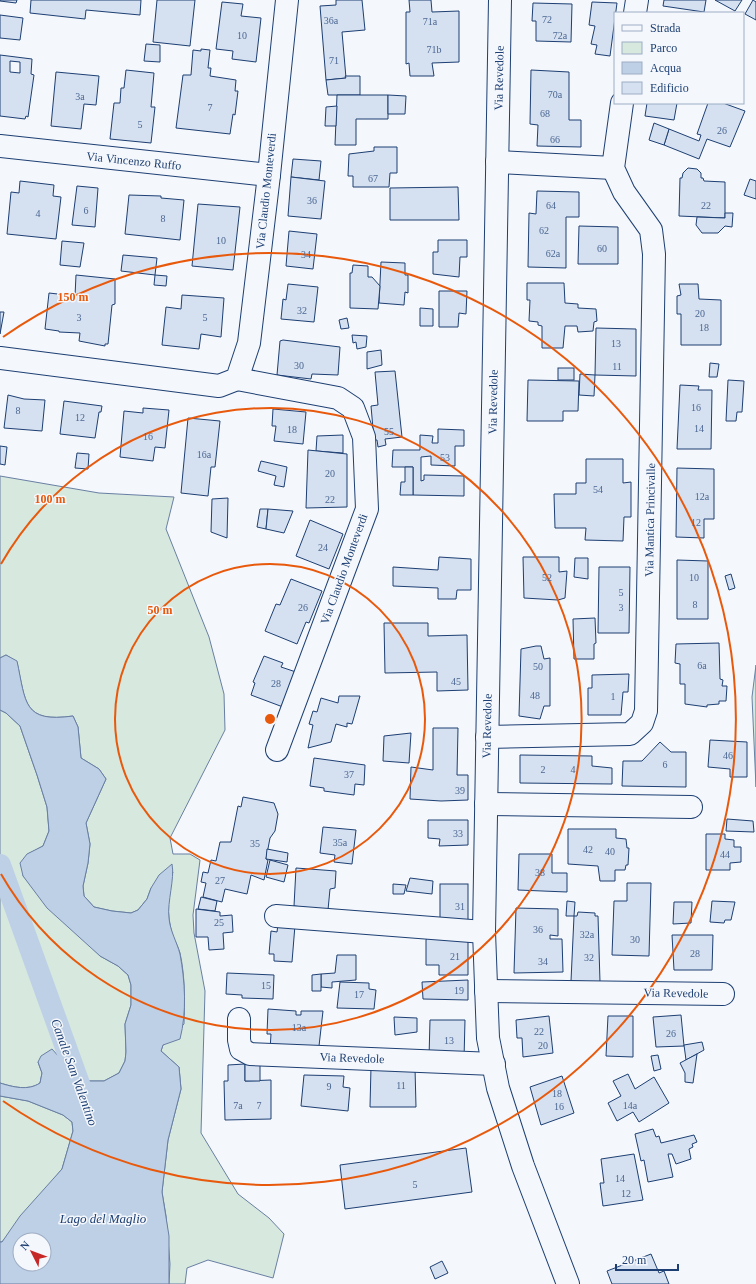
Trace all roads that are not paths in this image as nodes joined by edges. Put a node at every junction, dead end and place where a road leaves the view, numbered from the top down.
1 (287, 0) edge
2 (500, 0) edge
3 (636, 0) edge
4 (635, 12) edge
5 (622, 104) edge
6 (0, 146) edge
7 (497, 162) junction
8 (613, 168) junction
9 (269, 175) junction
10 (0, 358) edge
11 (237, 379) junction
12 (487, 737) junction
13 (277, 750) dead end
14 (486, 804) junction
15 (691, 807) dead end
16 (276, 916) dead end
17 (484, 932) junction
18 (486, 991) junction
19 (723, 994) dead end
20 (239, 1019) dead end
21 (494, 1064) junction
22 (568, 1284) edge

1 - 9 street, Via Claudio Monteverdi
2 - 7 street, Via Revedole
3 - 4 street
5 - 8 street
6 - 9 street, Via Vincenzo Ruffo
7 - 8 street
7 - 12 street, Via Revedole
8 - 12 street, Via Mantica Princivalle
9 - 11 street, Via Claudio Monteverdi
10 - 11 street
11 - 13 street, Via Claudio Monteverdi
12 - 14 street, Via Revedole
14 - 15 street
14 - 17 street, Via Revedole
16 - 17 street
17 - 18 street, Via Revedole
18 - 19 street, Via Revedole
18 - 21 street, Via Revedole
20 - 21 street, Via Revedole
21 - 22 street, Via Revedole

